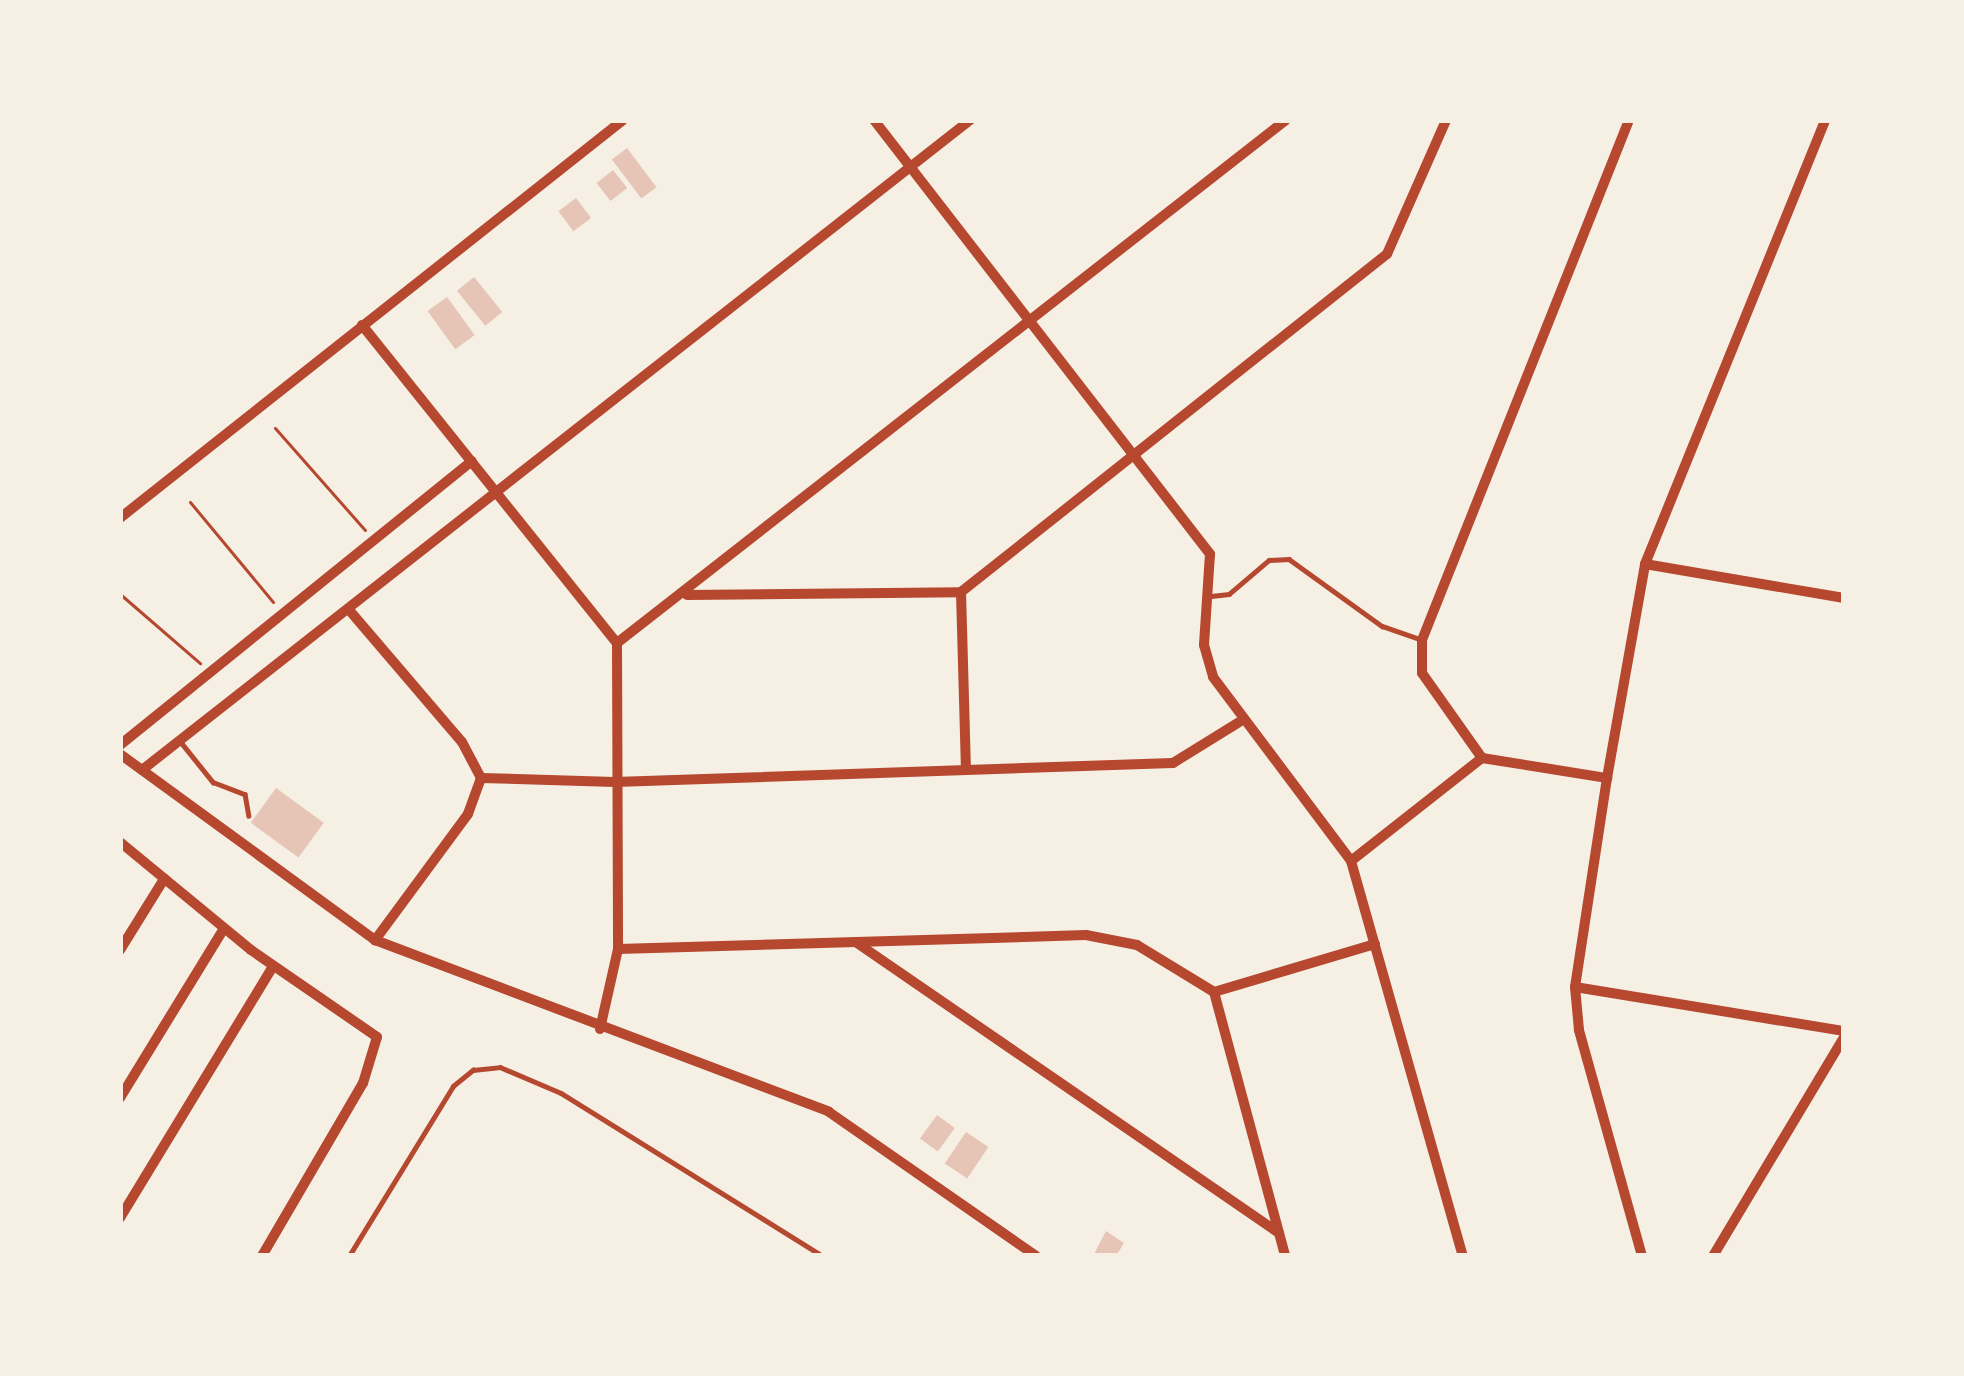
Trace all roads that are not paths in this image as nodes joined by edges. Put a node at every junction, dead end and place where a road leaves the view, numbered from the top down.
1 (623, 120) edge
2 (874, 120) edge
3 (970, 120) edge
4 (1286, 120) edge
5 (1446, 120) edge
6 (1629, 120) edge
7 (1825, 120) edge
8 (912, 166) junction
9 (1030, 320) junction
10 (362, 326) junction
11 (1137, 455) junction
12 (472, 461) junction
13 (500, 496) junction
14 (120, 518) edge
15 (1645, 565) junction
16 (961, 592) junction
17 (687, 595) junction
18 (1211, 596) junction
19 (1844, 598) edge
20 (350, 610) junction
21 (1422, 640) junction
22 (617, 643) junction
23 (1239, 722) junction
24 (180, 741) junction
25 (120, 745) edge
26 (120, 754) edge
27 (1482, 758) junction
28 (966, 768) junction
29 (142, 770) junction
30 (481, 778) junction
31 (1607, 778) junction
32 (615, 782) junction
33 (249, 816) dead end
34 (120, 842) edge
35 (1351, 861) junction
36 (164, 879) junction
37 (224, 928) junction
38 (375, 940) junction
39 (857, 943) junction
40 (1375, 944) junction
41 (618, 949) junction
42 (120, 950) edge
43 (273, 965) junction
44 (1575, 987) junction
45 (1214, 992) junction
46 (600, 1029) junction
47 (1844, 1034) edge
48 (120, 1098) edge
49 (120, 1218) edge
50 (1279, 1233) junction
51 (262, 1256) edge
52 (349, 1256) edge
53 (823, 1256) edge
54 (1036, 1256) edge
55 (1286, 1256) edge
56 (1463, 1256) edge
57 (1642, 1256) edge
58 (1713, 1256) edge

1 - 10 street
2 - 8 street
3 - 8 street
4 - 9 street
5 - 11 street
6 - 21 street
7 - 15 street
8 - 9 street
8 - 13 street
9 - 11 street
9 - 17 street
10 - 12 street
10 - 14 street
11 - 16 street
11 - 18 street
12 - 13 street
12 - 25 street
13 - 20 street
13 - 22 street
15 - 19 street
15 - 31 street
16 - 17 street
16 - 28 street
17 - 22 street
18 - 21 lane
18 - 23 street
20 - 24 street
20 - 30 street
21 - 27 street
22 - 32 street
23 - 28 street
23 - 35 street
24 - 29 street
24 - 33 lane
26 - 29 street
27 - 31 street
27 - 35 street
28 - 32 street
29 - 38 street
30 - 32 street
30 - 38 street
31 - 44 street
32 - 41 street
34 - 36 street
35 - 40 street
36 - 37 street
36 - 42 street
37 - 43 street
37 - 48 street
38 - 46 street
39 - 41 street
39 - 45 street
39 - 50 street
40 - 45 street
40 - 56 street
41 - 46 street
43 - 49 street
43 - 51 street
44 - 47 street
44 - 57 street
45 - 50 street
46 - 54 street
47 - 58 street
50 - 55 street
52 - 53 lane

